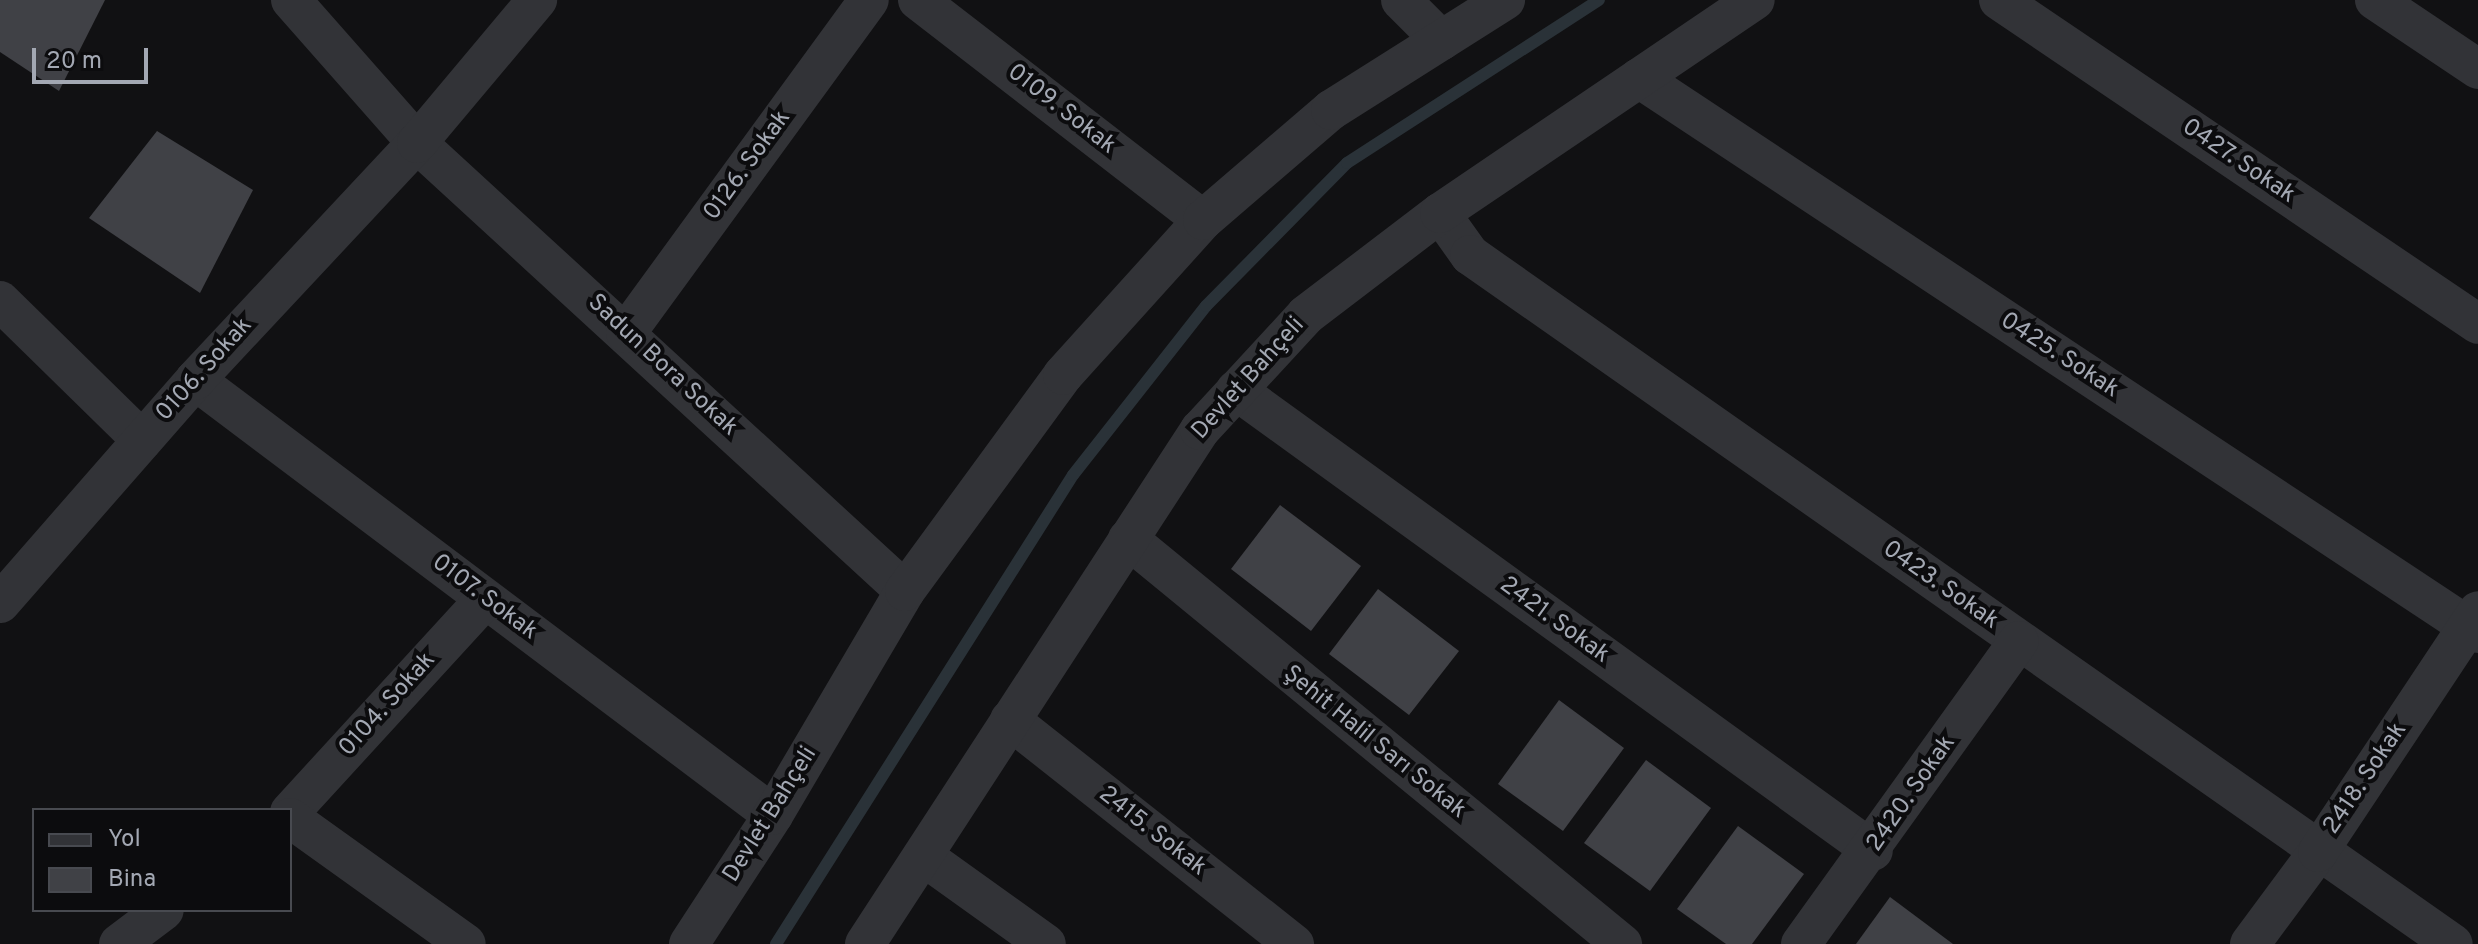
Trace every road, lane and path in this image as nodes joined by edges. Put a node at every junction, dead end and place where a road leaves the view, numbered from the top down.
1 (291, 0) edge
2 (537, 0) edge
3 (869, 0) edge
4 (918, 0) edge
5 (1401, 0) edge
6 (1505, 0) edge
7 (1755, 0) edge
8 (1999, 0) edge
9 (2375, 0) edge
10 (1441, 40) junction
11 (2478, 69) edge
12 (1639, 78) junction
13 (417, 143) junction
14 (1440, 213) junction
15 (1203, 220) junction
16 (0, 301) edge
17 (2478, 324) edge
18 (626, 333) junction
19 (195, 380) junction
20 (1236, 390) junction
21 (142, 440) junction
22 (1128, 539) junction
23 (905, 591) junction
24 (485, 599) junction
25 (0, 603) edge
26 (2475, 624) edge
27 (2019, 641) junction
28 (1010, 720) junction
29 (292, 813) edge
30 (773, 815) junction
31 (292, 816) edge
32 (1873, 851) junction
33 (2318, 852) junction
34 (923, 856) junction
35 (161, 912) edge
36 (119, 944) edge
37 (466, 944) edge
38 (689, 944) edge
39 (865, 944) edge
40 (1046, 944) edge
41 (1294, 944) edge
42 (1622, 944) edge
43 (1801, 944) edge
44 (2250, 944) edge
45 (2453, 944) edge

1 - 13 street, Sadun Bora Sokak
2 - 13 street, 0106. Sokak
3 - 18 street, 0126. Sokak
4 - 15 street, 0109. Sokak
5 - 10 street
6 - 10 street, Devlet Bahçeli
7 - 12 street, Devlet Bahçeli
8 - 17 street, 0427. Sokak
9 - 11 street
10 - 15 street, Devlet Bahçeli
12 - 14 street, Devlet Bahçeli
12 - 26 street, 0425. Sokak
13 - 18 street, Sadun Bora Sokak
13 - 19 street, 0106. Sokak
14 - 20 street, Devlet Bahçeli
14 - 27 street, 0423. Sokak
15 - 23 street, Devlet Bahçeli
16 - 21 street
18 - 23 street, Sadun Bora Sokak
19 - 21 street, 0106. Sokak
19 - 24 street, 0107. Sokak
20 - 22 street, Devlet Bahçeli
20 - 32 street, 2421. Sokak
21 - 25 street, 0106. Sokak
22 - 28 street, Devlet Bahçeli
22 - 42 street, Şehit Halil Sarı Sokak
23 - 30 street, Devlet Bahçeli
24 - 29 street, 0104. Sokak
24 - 30 street, 0107. Sokak
26 - 33 street, 2418. Sokak
27 - 32 street, 2420. Sokak
27 - 33 street, 0423. Sokak
28 - 34 street, Devlet Bahçeli
28 - 41 street, 2415. Sokak
30 - 38 street, Devlet Bahçeli
31 - 37 street
32 - 43 street, 2420. Sokak
33 - 44 street, 2418. Sokak
33 - 45 street, 0423. Sokak
34 - 39 street, Devlet Bahçeli
34 - 40 street
35 - 36 street

